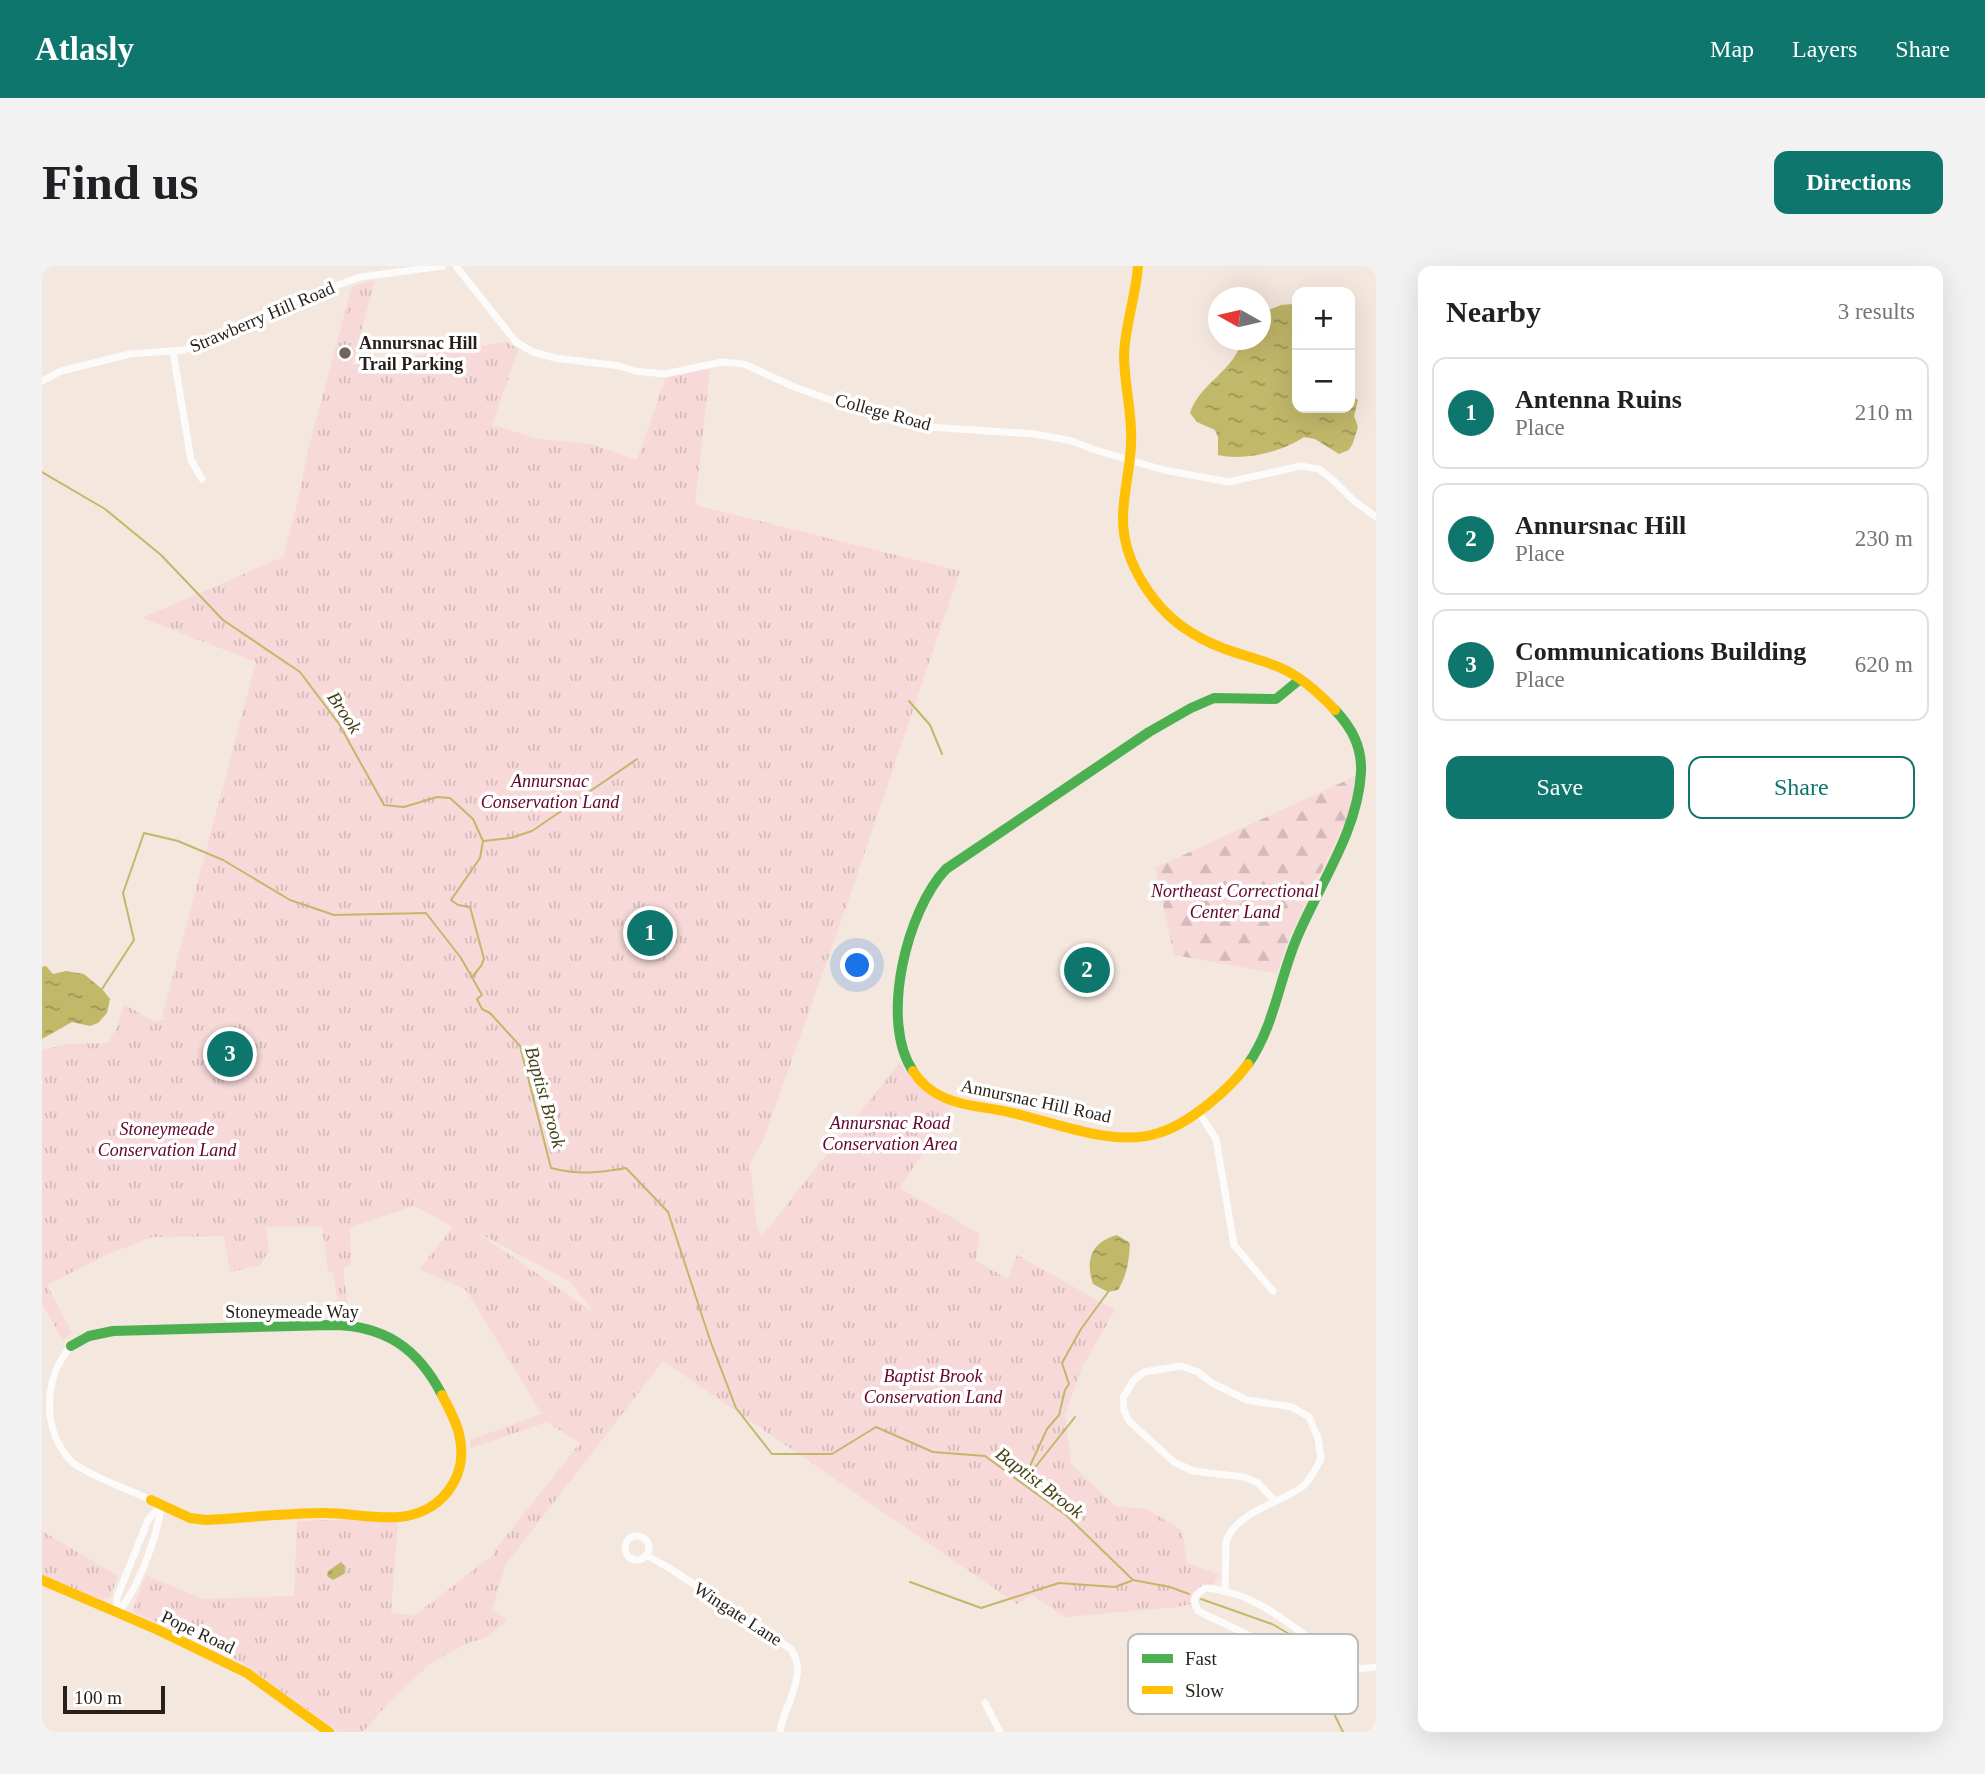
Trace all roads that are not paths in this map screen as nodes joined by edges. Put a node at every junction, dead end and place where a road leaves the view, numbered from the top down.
1 (443, 266) edge
2 (456, 266) edge
3 (1138, 266) edge
4 (173, 352) junction
5 (42, 381) edge
6 (1130, 460) junction
7 (202, 479) dead end
8 (1376, 517) edge
9 (1298, 681) junction
10 (1198, 1111) junction
11 (1273, 1291) dead end
12 (71, 1346) joint
13 (1275, 1501) junction
14 (156, 1502) junction
15 (646, 1555) dead end
16 (42, 1580) edge
17 (1225, 1592) junction
18 (117, 1614) junction
19 (1245, 1634) edge
20 (1304, 1634) edge
21 (1376, 1667) edge
22 (1358, 1669) edge
23 (985, 1703) dead end
24 (329, 1732) edge
25 (780, 1732) edge
26 (1000, 1732) edge

1 - 4 street, Strawberry Hill Road
2 - 6 street, College Road
3 - 6 street, Annursnac Hill Road
4 - 5 street, Strawberry Hill Road
4 - 7 street
6 - 8 street, College Road
6 - 9 street, Annursnac Hill Road
9 - 10 street, Annursnac Hill Road
9 - 10 street, Annursnac Hill Road
10 - 11 street
12 - 14 street, Stoneymeade Way
12 - 14 street, Stoneymeade Way
13 - 13 street
13 - 17 street
14 - 18 street
14 - 18 street
15 - 25 street, Wingate Lane
16 - 18 street, Pope Road
17 - 19 street
17 - 20 street
18 - 24 street, Pope Road
21 - 22 street
23 - 26 street

